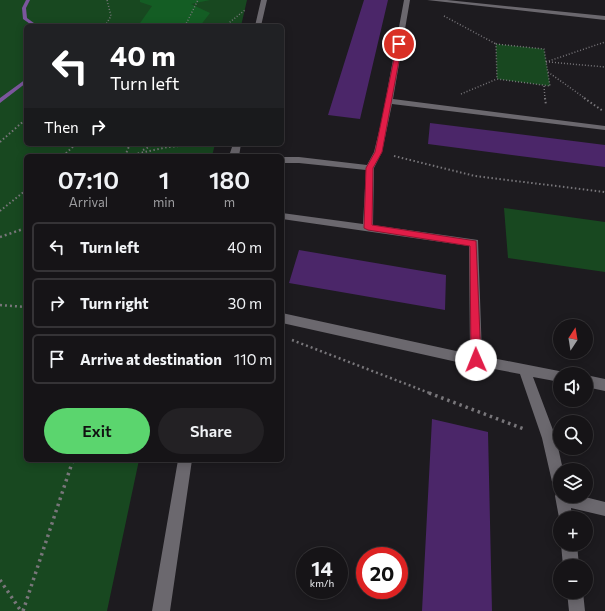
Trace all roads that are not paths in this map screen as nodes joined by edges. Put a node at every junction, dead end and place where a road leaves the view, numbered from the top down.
1 (264, 0) edge
2 (407, 0) edge
3 (430, 0) edge
4 (605, 18) edge
5 (258, 24) edge
6 (390, 101) junction
7 (605, 128) edge
8 (284, 160) edge
9 (370, 168) junction
10 (284, 216) edge
11 (368, 228) junction
12 (284, 318) edge
13 (476, 360) junction
14 (524, 369) junction
15 (553, 375) edge
16 (593, 382) edge
17 (605, 385) edge
18 (185, 462) edge
19 (555, 463) edge
20 (588, 503) edge
21 (605, 509) edge
22 (575, 599) edge
23 (161, 611) edge
24 (577, 611) edge

1 - 5 street
2 - 6 lane
3 - 4 lane
6 - 7 lane
6 - 9 lane
8 - 9 lane
9 - 11 lane
10 - 11 lane
11 - 13 lane
12 - 13 lane
13 - 14 lane
14 - 15 lane
14 - 19 lane
16 - 17 lane
18 - 23 street
20 - 21 lane
22 - 24 lane

